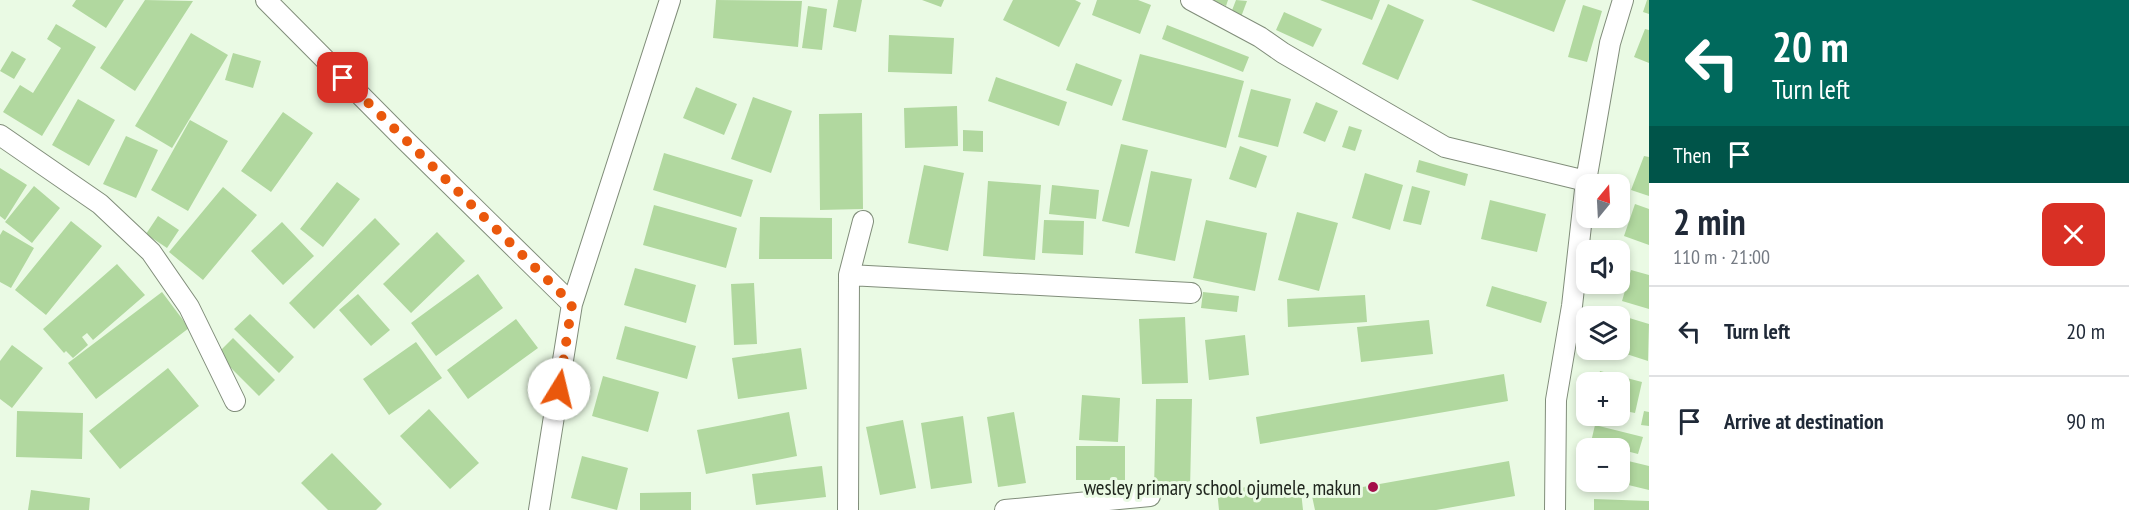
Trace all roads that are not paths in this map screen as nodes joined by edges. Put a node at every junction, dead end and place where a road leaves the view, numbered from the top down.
1 (266, 0) edge
2 (670, 0) edge
3 (1191, 0) edge
4 (1623, 0) edge
5 (0, 135) edge
6 (1587, 174) edge
7 (1576, 179) edge
8 (863, 221) dead end
9 (1581, 228) edge
10 (849, 275) junction
11 (1191, 292) dead end
12 (572, 304) junction
13 (235, 401) dead end
14 (1150, 496) dead end
15 (539, 510) edge
16 (848, 510) edge
17 (1005, 510) edge
18 (1555, 510) edge

1 - 12 street
2 - 12 street
3 - 7 street
4 - 6 street
5 - 13 street
8 - 10 street
9 - 18 street
10 - 11 street
10 - 16 street
12 - 15 street
14 - 17 street

